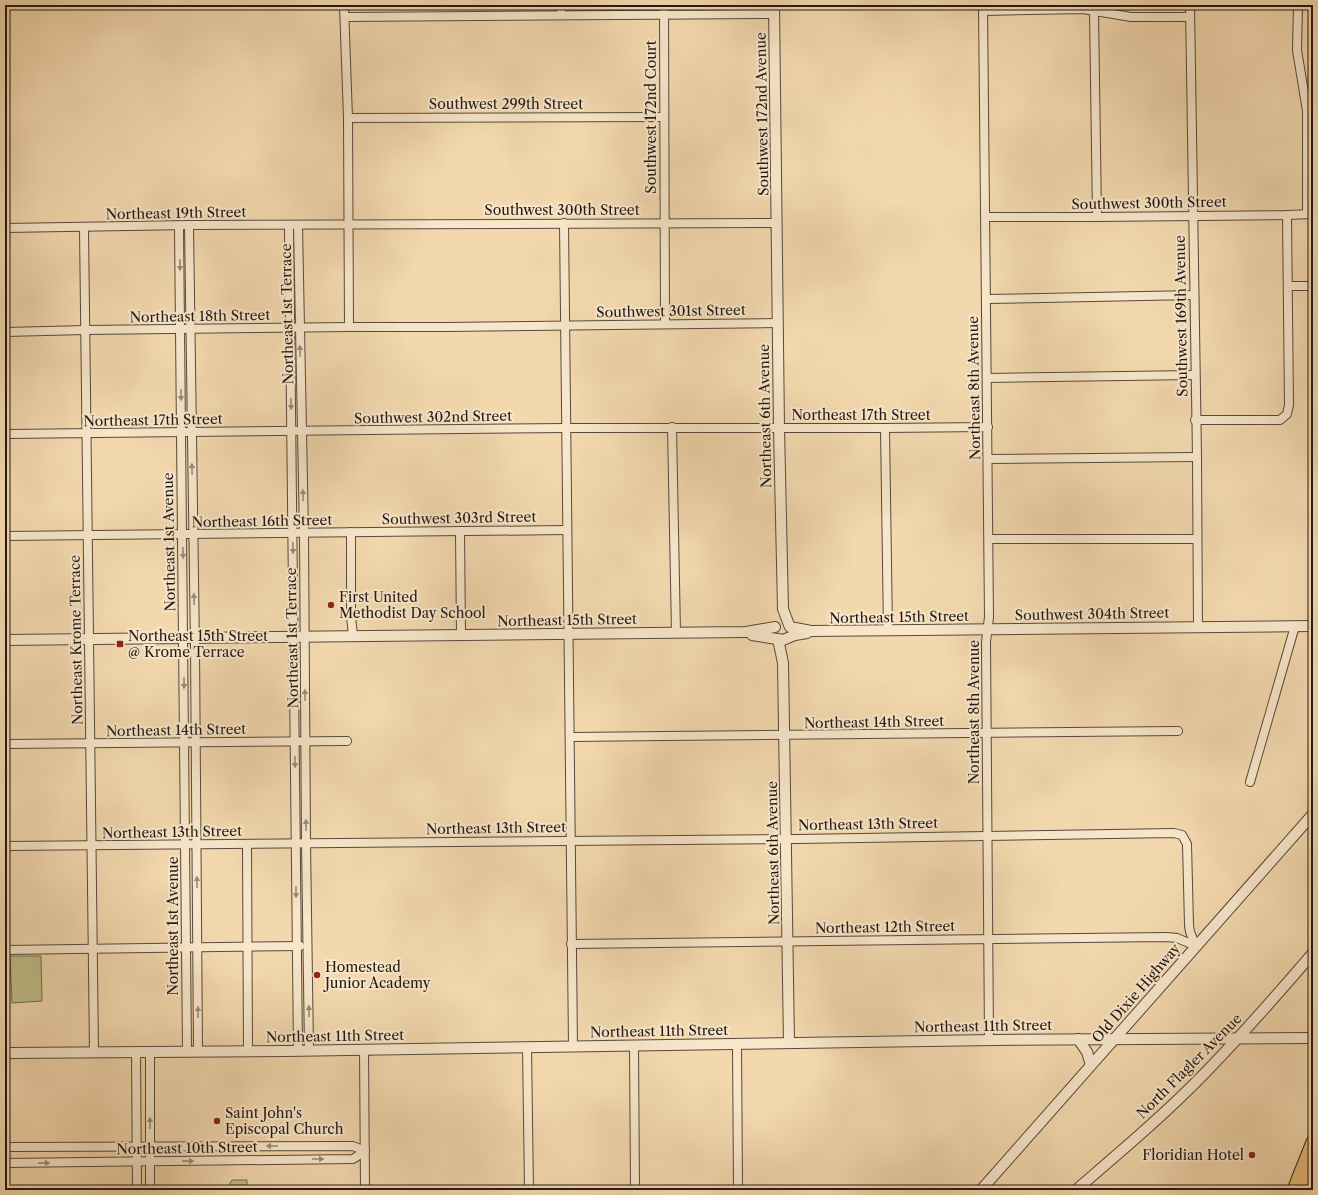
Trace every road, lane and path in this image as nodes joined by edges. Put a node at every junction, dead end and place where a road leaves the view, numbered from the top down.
1 (344, 5) edge
2 (561, 5) edge
3 (664, 5) edge
4 (1190, 5) edge
5 (1298, 5) edge
6 (983, 8) edge
7 (774, 9) edge
8 (1094, 11) junction
9 (664, 14) junction
10 (561, 15) junction
11 (345, 17) junction
12 (1190, 17) junction
13 (664, 117) junction
14 (348, 118) junction
15 (1310, 214) edge
16 (1193, 215) junction
17 (1287, 215) junction
18 (986, 216) junction
19 (1097, 217) junction
20 (564, 223) junction
21 (665, 223) junction
22 (777, 223) junction
23 (189, 225) junction
24 (289, 225) junction
25 (298, 225) junction
26 (348, 225) junction
27 (179, 226) junction
28 (5, 228) edge
29 (84, 228) junction
30 (1289, 286) junction
31 (1313, 286) edge
32 (1194, 295) junction
33 (986, 299) junction
34 (778, 323) junction
35 (665, 324) junction
36 (564, 325) junction
37 (300, 327) junction
38 (349, 327) junction
39 (290, 328) junction
40 (180, 329) junction
41 (190, 329) junction
42 (86, 330) junction
43 (5, 332) edge
44 (1195, 375) junction
45 (987, 378) junction
46 (1196, 420) junction
47 (988, 426) junction
48 (672, 427) junction
49 (566, 428) junction
50 (779, 428) junction
51 (885, 428) junction
52 (181, 432) junction
53 (192, 432) junction
54 (291, 432) junction
55 (302, 432) junction
56 (87, 433) junction
57 (5, 434) edge
58 (1196, 457) junction
59 (988, 459) junction
60 (567, 530) junction
61 (460, 531) junction
62 (351, 532) junction
63 (293, 533) junction
64 (304, 533) junction
65 (182, 534) junction
66 (193, 534) junction
67 (5, 536) edge
68 (88, 536) junction
69 (1197, 538) junction
70 (989, 539) junction
71 (783, 609) junction
72 (776, 625) junction
73 (1295, 626) junction
74 (1313, 626) edge
75 (1198, 627) junction
76 (988, 630) junction
77 (888, 631) junction
78 (746, 632) junction
79 (676, 633) junction
80 (568, 634) junction
81 (785, 634) junction
82 (461, 635) junction
83 (353, 636) junction
84 (294, 637) junction
85 (305, 637) junction
86 (184, 638) junction
87 (195, 638) junction
88 (89, 639) junction
89 (5, 640) edge
90 (1178, 731) dead end
91 (987, 734) junction
92 (784, 736) junction
93 (570, 737) junction
94 (294, 741) junction
95 (306, 741) junction
96 (347, 741) dead end
97 (184, 742) junction
98 (196, 742) junction
99 (90, 743) junction
100 (5, 744) edge
101 (1250, 782) dead end
102 (1313, 814) edge
103 (988, 836) junction
104 (786, 838) junction
105 (571, 840) junction
106 (296, 843) junction
107 (306, 843) junction
108 (185, 844) junction
109 (196, 844) junction
110 (247, 844) junction
111 (5, 846) edge
112 (91, 846) junction
113 (989, 939) junction
114 (788, 941) junction
115 (571, 944) junction
116 (296, 946) junction
117 (308, 946) junction
118 (1196, 946) junction
119 (186, 947) junction
120 (198, 947) junction
121 (247, 947) junction
122 (92, 949) junction
123 (5, 950) edge
124 (1313, 954) edge
125 (1313, 1038) edge
126 (1078, 1039) junction
127 (1114, 1039) junction
128 (1238, 1039) junction
129 (989, 1040) junction
130 (737, 1043) junction
131 (789, 1043) junction
132 (634, 1045) junction
133 (573, 1046) junction
134 (527, 1047) junction
135 (364, 1049) junction
136 (298, 1050) junction
137 (309, 1050) junction
138 (150, 1051) junction
139 (187, 1051) junction
140 (198, 1051) junction
141 (248, 1051) junction
142 (94, 1052) junction
143 (136, 1052) junction
144 (5, 1053) edge
145 (1091, 1065) junction
146 (1313, 1142) edge
147 (137, 1146) junction
148 (244, 1146) junction
149 (150, 1147) junction
150 (5, 1148) edge
151 (365, 1151) junction
152 (245, 1160) junction
153 (137, 1162) junction
154 (150, 1162) junction
155 (5, 1163) edge
156 (1299, 1177) junction
157 (1313, 1183) edge
158 (137, 1190) edge
159 (150, 1190) edge
160 (365, 1190) edge
161 (529, 1190) edge
162 (635, 1190) edge
163 (738, 1190) edge
164 (981, 1190) edge
165 (1076, 1190) edge
166 (1294, 1190) edge
167 (1310, 1190) edge

1 - 11 street
2 - 10 street
3 - 9 street, Southwest 172nd Court
4 - 12 street, Southwest 169th Avenue
5 - 15 street
6 - 8 street
6 - 18 street, Northeast 8th Avenue
7 - 9 street
7 - 22 street, Southwest 172nd Avenue
8 - 12 street
8 - 19 street
9 - 10 street
9 - 13 street, Southwest 172nd Court
10 - 11 street
11 - 14 street
12 - 16 street, Southwest 169th Avenue
13 - 14 street, Southwest 299th Street
13 - 21 street, Southwest 172nd Court
14 - 26 street
15 - 17 street, Southwest 300th Street
16 - 17 street, Southwest 300th Street
16 - 19 street, Southwest 300th Street
16 - 32 street, Southwest 169th Avenue
17 - 30 street
18 - 19 street, Southwest 300th Street
18 - 33 street, Northeast 8th Avenue
20 - 21 street, Southwest 300th Street
20 - 26 street, Southwest 300th Street
20 - 36 street
21 - 22 street, Southwest 300th Street
21 - 35 street, Southwest 172nd Court
22 - 34 street, Northeast 6th Avenue
23 - 24 street, Northeast 19th Street
23 - 27 street, Northeast 19th Street
23 - 41 street, Northeast 1st Avenue
24 - 25 street, Northeast 19th Street
24 - 39 street, Northeast 1st Terrace
25 - 26 street, Northeast 19th Street
25 - 37 street, Northeast 1st Terrace
26 - 38 street
27 - 29 street, Northeast 19th Street
27 -> 40 street, Northeast 1st Avenue
28 - 29 street, Northeast 19th Street
29 - 42 street, Northeast Krome Terrace
30 - 31 street
30 - 46 street
32 - 33 street
32 - 44 street, Southwest 169th Avenue
33 - 45 street, Northeast 8th Avenue
34 - 35 street, Southwest 301st Street
34 - 50 street, Northeast 6th Avenue
35 - 36 street, Southwest 301st Street
36 - 38 street, Northeast 18th Street
36 - 49 street
37 - 38 street, Northeast 18th Street
37 - 39 street, Northeast 18th Street
55 -> 37 street, Northeast 1st Terrace
39 - 41 street, Northeast 18th Street
39 -> 54 street, Northeast 1st Terrace
40 - 41 street, Northeast 18th Street
40 - 42 street, Northeast 18th Street
40 -> 52 street, Northeast 1st Avenue
41 - 53 street, Northeast 1st Avenue
42 - 43 street, Northeast 18th Street
42 - 56 street, Northeast Krome Terrace
44 - 45 street
44 - 46 street, Southwest 169th Avenue
45 - 47 street, Northeast 8th Avenue
46 - 58 street, Southwest 169th Avenue
47 - 51 street, Northeast 17th Street
47 - 59 street, Northeast 8th Avenue
48 - 49 street, Northeast 17th Street
48 - 50 street, Northeast 17th Street
48 - 79 street
49 - 55 street, Southwest 302nd Street
49 - 60 street
50 - 51 street, Northeast 17th Street
50 - 71 street, Northeast 6th Avenue
51 - 77 street
52 - 53 street, Northeast 17th Street
52 - 56 street, Northeast 17th Street
52 - 65 street, Northeast 1st Avenue
53 - 54 street, Northeast 17th Street
66 -> 53 street, Northeast 1st Avenue
54 - 55 street, Northeast 17th Street
54 - 63 street, Northeast 1st Terrace
64 -> 55 street, Northeast 1st Terrace
56 - 57 street, Northeast 17th Street
56 - 68 street, Northeast Krome Terrace
58 - 59 street
58 - 69 street, Southwest 169th Avenue
59 - 70 street, Northeast 8th Avenue
60 - 61 street, Southwest 303rd Street
60 - 80 street
61 - 62 street, Southwest 303rd Street
61 - 82 street
62 - 64 street, Northeast 16th Street
62 - 83 street
63 - 64 street, Northeast 16th Street
63 - 66 street, Northeast 16th Street
63 -> 84 street, Northeast 1st Terrace
64 - 85 street, Northeast 1st Terrace
65 - 66 street, Northeast 16th Street
65 - 68 street, Northeast 16th Street
65 -> 86 street, Northeast 1st Avenue
87 -> 66 street, Northeast 1st Avenue
67 - 68 street, Northeast 16th Street
68 - 88 street, Northeast Krome Terrace
69 - 70 street
69 - 75 street, Southwest 169th Avenue
70 - 76 street, Northeast 8th Avenue
71 - 72 street, Northeast 6th Avenue
71 - 81 street, Northeast 6th Avenue
72 - 78 street, Northeast 15th Street
72 - 81 street
72 - 81 street
73 - 74 street
73 - 75 street
73 - 101 street
75 - 76 street, Southwest 304th Street
76 - 77 street, Northeast 15th Street
76 - 91 street, Northeast 8th Avenue
77 - 81 street, Northeast 15th Street
78 - 79 street, Northeast 15th Street
78 - 81 street, Northeast 15th Street
79 - 80 street, Northeast 15th Street
80 - 82 street, Northeast 15th Street
80 - 93 street
81 - 92 street, Northeast 6th Avenue
82 - 83 street, Northeast 15th Street
83 - 85 street, Northeast 15th Street
84 - 85 street, Northeast 15th Street
84 - 87 street, Northeast 15th Street
84 - 94 street, Northeast 1st Terrace
95 -> 85 street, Northeast 1st Terrace
86 - 87 street, Northeast 15th Street
86 - 88 street, Northeast 15th Street
86 -> 97 street, Northeast 1st Avenue
87 - 98 street, Northeast 1st Avenue
88 - 89 street, Northeast 15th Street
88 - 99 street, Northeast Krome Terrace
90 - 91 street, Northeast 14th Street
91 - 92 street, Northeast 14th Street
91 - 103 street, Northeast 8th Avenue
92 - 93 street, Northeast 14th Street
92 - 104 street, Northeast 6th Avenue
93 - 105 street
94 - 95 street, Northeast 14th Street
94 - 98 street, Northeast 14th Street
94 -> 106 street, Northeast 1st Terrace
95 - 96 street, Northeast 14th Street
107 -> 95 street, Northeast 1st Terrace
97 - 98 street, Northeast 14th Street
97 - 99 street, Northeast 14th Street
97 - 108 street, Northeast 1st Avenue
98 - 109 street, Northeast 1st Avenue
99 - 100 street, Northeast 14th Street
99 - 112 street, Northeast Krome Terrace
102 - 118 street, Old Dixie Highway
103 - 104 street, Northeast 13th Street
103 - 113 street, Northeast 8th Avenue
103 - 118 street, Northeast 13th Street
104 - 105 street, Northeast 13th Street
104 - 114 street, Northeast 6th Avenue
105 - 107 street, Northeast 13th Street
105 - 115 street
106 - 107 street, Northeast 13th Street
106 - 110 street, Northeast 13th Street
106 -> 116 street, Northeast 1st Terrace
107 - 117 street, Northeast 1st Terrace
108 - 109 street, Northeast 13th Street
108 - 112 street, Northeast 13th Street
108 - 119 street, Northeast 1st Avenue
109 - 110 street, Northeast 13th Street
120 -> 109 street, Northeast 1st Avenue
110 - 121 street
111 - 112 street, Northeast 13th Street
112 - 122 street, Northeast Krome Terrace
113 - 114 street, Northeast 12th Street
113 - 118 street, Northeast 12th Street
113 - 129 street, Northeast 8th Avenue
114 - 115 street, Northeast 12th Street
114 - 131 street, Northeast 6th Avenue
115 - 133 street
116 - 117 street
116 - 121 street
116 - 136 street, Northeast 1st Terrace
137 -> 117 street, Northeast 1st Terrace
118 - 127 street, Old Dixie Highway
119 - 120 street
119 - 122 street
119 - 139 street, Northeast 1st Avenue
120 - 121 street
140 -> 120 street, Northeast 1st Avenue
121 - 141 street
122 - 123 street
122 - 142 street, Northeast Krome Terrace
124 - 128 street, North Flagler Avenue
125 - 128 street, Northeast 11th Street
126 - 127 street, Northeast 11th Street
126 - 129 street, Northeast 11th Street
126 - 145 street
127 - 128 street, Northeast 11th Street
127 - 145 street, Old Dixie Highway
128 - 165 street, North Flagler Avenue
129 - 131 street, Northeast 11th Street
130 - 131 street, Northeast 11th Street
130 - 132 street, Northeast 11th Street
130 - 163 street
132 - 133 street, Northeast 11th Street
132 - 162 street
133 - 134 street, Northeast 11th Street
134 - 135 street, Northeast 11th Street
134 - 161 street
135 - 137 street, Northeast 11th Street
135 - 151 street
136 - 137 street, Northeast 11th Street
136 - 141 street, Northeast 11th Street
138 - 139 street, Northeast 11th Street
138 - 143 street, Northeast 11th Street
149 -> 138 street
139 - 140 street, Northeast 11th Street
140 - 141 street, Northeast 11th Street
142 - 143 street, Northeast 11th Street
142 - 144 street, Northeast 11th Street
143 - 147 street
145 - 164 street, Old Dixie Highway
146 - 156 highway
147 - 149 street, Northeast 10th Street
147 - 150 street, Northeast 10th Street
147 - 153 street
148 - 149 street, Northeast 10th Street
151 -> 148 street, Northeast 10th Street
148 - 152 street
149 - 154 street
152 -> 151 street, Northeast 10th Street
151 - 160 street
154 -> 152 street, Northeast 10th Street
153 - 154 street, Northeast 10th Street
155 -> 153 street, Northeast 10th Street
153 - 158 street
154 - 159 street
156 - 157 highway
156 - 166 highway
157 - 167 highway

